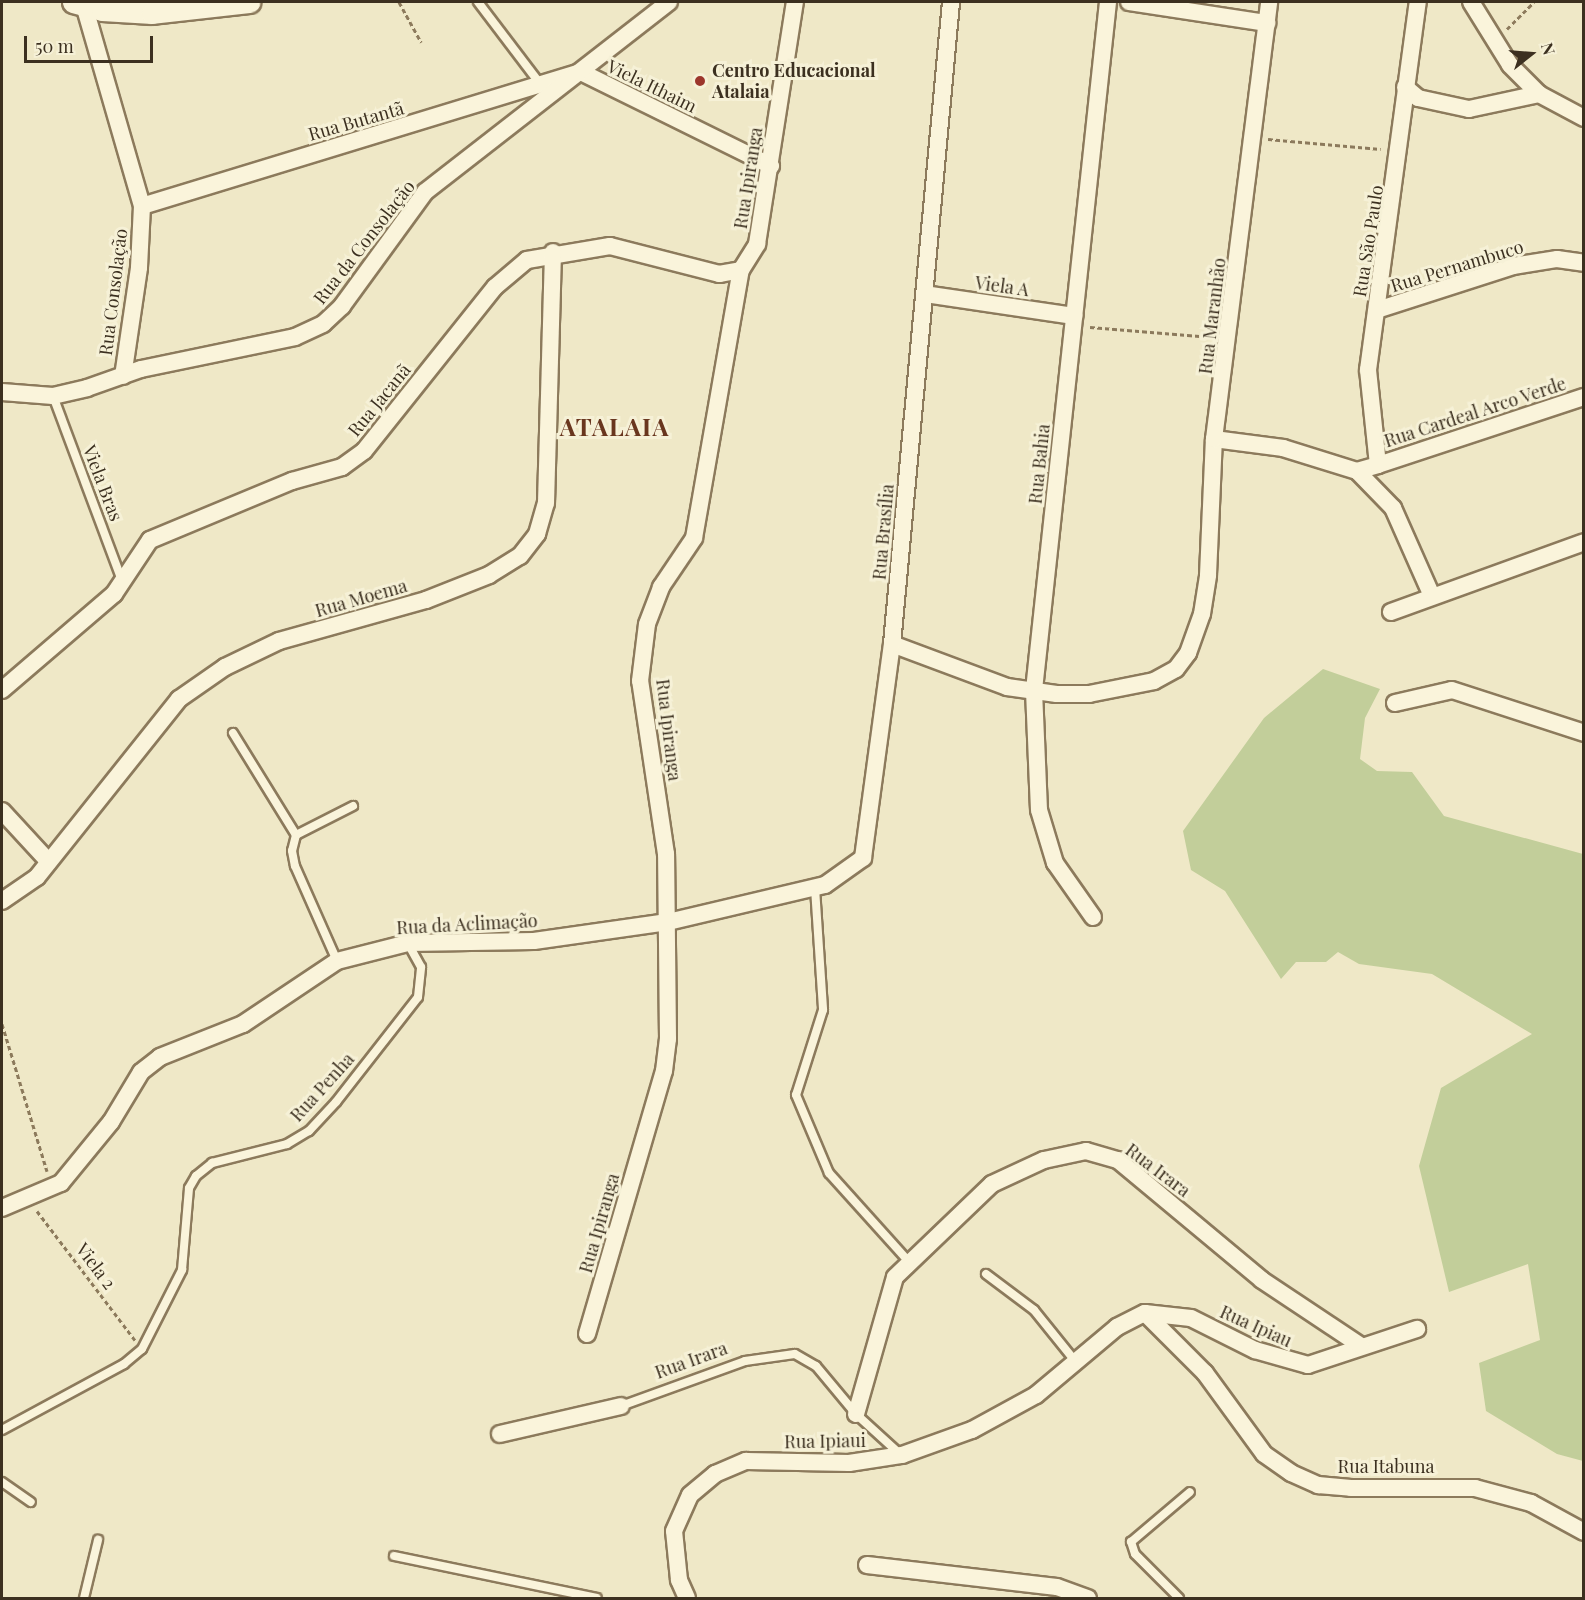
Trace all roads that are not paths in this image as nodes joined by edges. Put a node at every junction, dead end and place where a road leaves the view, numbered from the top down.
1 (249, 2) edge
2 (477, 2) edge
3 (669, 2) edge
4 (795, 2) edge
5 (951, 2) edge
6 (1108, 2) edge
7 (1129, 2) edge
8 (1269, 2) edge
9 (1418, 2) edge
10 (1471, 2) edge
11 (79, 3) edge
12 (179, 6) edge
13 (1267, 23) junction
14 (581, 72) junction
15 (541, 86) junction
16 (1405, 87) junction
17 (1539, 94) junction
18 (1584, 118) edge
19 (771, 166) junction
20 (142, 206) junction
21 (553, 252) junction
22 (1584, 263) edge
23 (741, 270) junction
24 (924, 294) junction
25 (1377, 310) junction
26 (1073, 321) junction
27 (123, 376) junction
28 (2, 392) edge
29 (53, 396) junction
30 (1584, 397) edge
31 (1214, 439) junction
32 (1378, 465) junction
33 (1357, 471) junction
34 (1584, 542) edge
35 (122, 581) junction
36 (1432, 596) junction
37 (1391, 612) dead end
38 (892, 644) junction
39 (2, 690) edge
40 (1034, 690) junction
41 (1395, 703) dead end
42 (233, 733) dead end
43 (1584, 733) edge
44 (353, 806) dead end
45 (2, 811) edge
46 (296, 835) junction
47 (49, 862) junction
48 (815, 888) junction
49 (2, 901) edge
50 (1093, 917) dead end
51 (668, 922) junction
52 (408, 943) junction
53 (337, 961) junction
54 (2, 1208) edge
55 (909, 1262) junction
56 (986, 1274) dead end
57 (1146, 1313) junction
58 (1417, 1329) dead end
59 (587, 1334) dead end
60 (1361, 1346) junction
61 (1076, 1362) junction
62 (621, 1406) joint
63 (856, 1414) junction
64 (2, 1430) edge
65 (500, 1434) dead end
66 (902, 1455) junction
67 (2, 1482) edge
68 (1190, 1492) dead end
69 (31, 1502) dead end
70 (1584, 1532) edge
71 (98, 1540) dead end
72 (394, 1556) dead end
73 (867, 1565) dead end
74 (1081, 1597) edge
75 (84, 1599) edge
76 (597, 1599) edge
77 (687, 1599) edge
78 (1179, 1599) edge

1 - 12 street
2 - 15 lane
3 - 14 street, Rua da Consolação
4 - 19 street, Rua Ipiranga
5 - 24 street, Rua Brasília
6 - 26 street, Rua Bahia
7 - 13 street
8 - 13 street, Rua Maranhão
9 - 16 street, Rua São Paulo
10 - 17 street
11 - 12 street
11 - 20 street, Rua Consolação
13 - 31 street, Rua Maranhão
14 - 15 street, Rua Butantã
14 - 19 street, Viela Ithaim
14 - 27 street, Rua da Consolação
15 - 20 street, Rua Butantã
16 - 17 street
16 - 25 street, Rua São Paulo
17 - 18 street
19 - 23 street, Rua Ipiranga
20 - 27 street, Rua Consolação
21 - 23 street, Rua Jacanã
21 - 35 street, Rua Jacanã
21 - 47 street, Rua Moema
22 - 25 street, Rua Pernambuco
23 - 51 street, Rua Ipiranga
24 - 26 street, Viela A
24 - 38 street, Rua Brasília
25 - 32 street, Rua São Paulo
26 - 40 street, Rua Bahia
27 - 29 street, Rua da Consolação
28 - 29 street, Rua da Consolação
29 - 35 lane, Viela Bras
30 - 32 street, Rua Cardeal Arco Verde
31 - 33 street
31 - 40 street, Rua Maranhão
32 - 33 street
33 - 36 street
34 - 36 street
35 - 39 street, Rua Jacanã
36 - 37 street
38 - 40 street
38 - 48 street, Rua Brasília
40 - 50 street, Rua Bahia
41 - 43 street
42 - 46 lane
44 - 46 lane
45 - 47 street
46 - 53 lane
47 - 49 street, Rua Moema
48 - 51 street, Rua Brasília
48 - 55 lane
51 - 52 street, Rua da Aclimação
51 - 59 street, Rua Ipiranga
52 - 53 street, Rua da Aclimação
52 - 64 lane, Rua Penha
53 - 54 street, Rua da Aclimação
55 - 60 street, Rua Irara
55 - 63 street, Rua Irara
56 - 61 lane
57 - 60 street, Rua Ipiau
57 - 61 street, Rua Ipiaui
57 - 70 street, Rua Itabuna
58 - 60 street, Rua Ipiau
61 - 66 street, Rua Ipiaui
62 - 63 lane, Rua Irara
62 - 65 street
63 - 66 lane, Rua Irara
66 - 77 street, Rua Ipiaui
67 - 69 lane
68 - 78 lane
71 - 75 lane
72 - 76 lane
73 - 74 street

